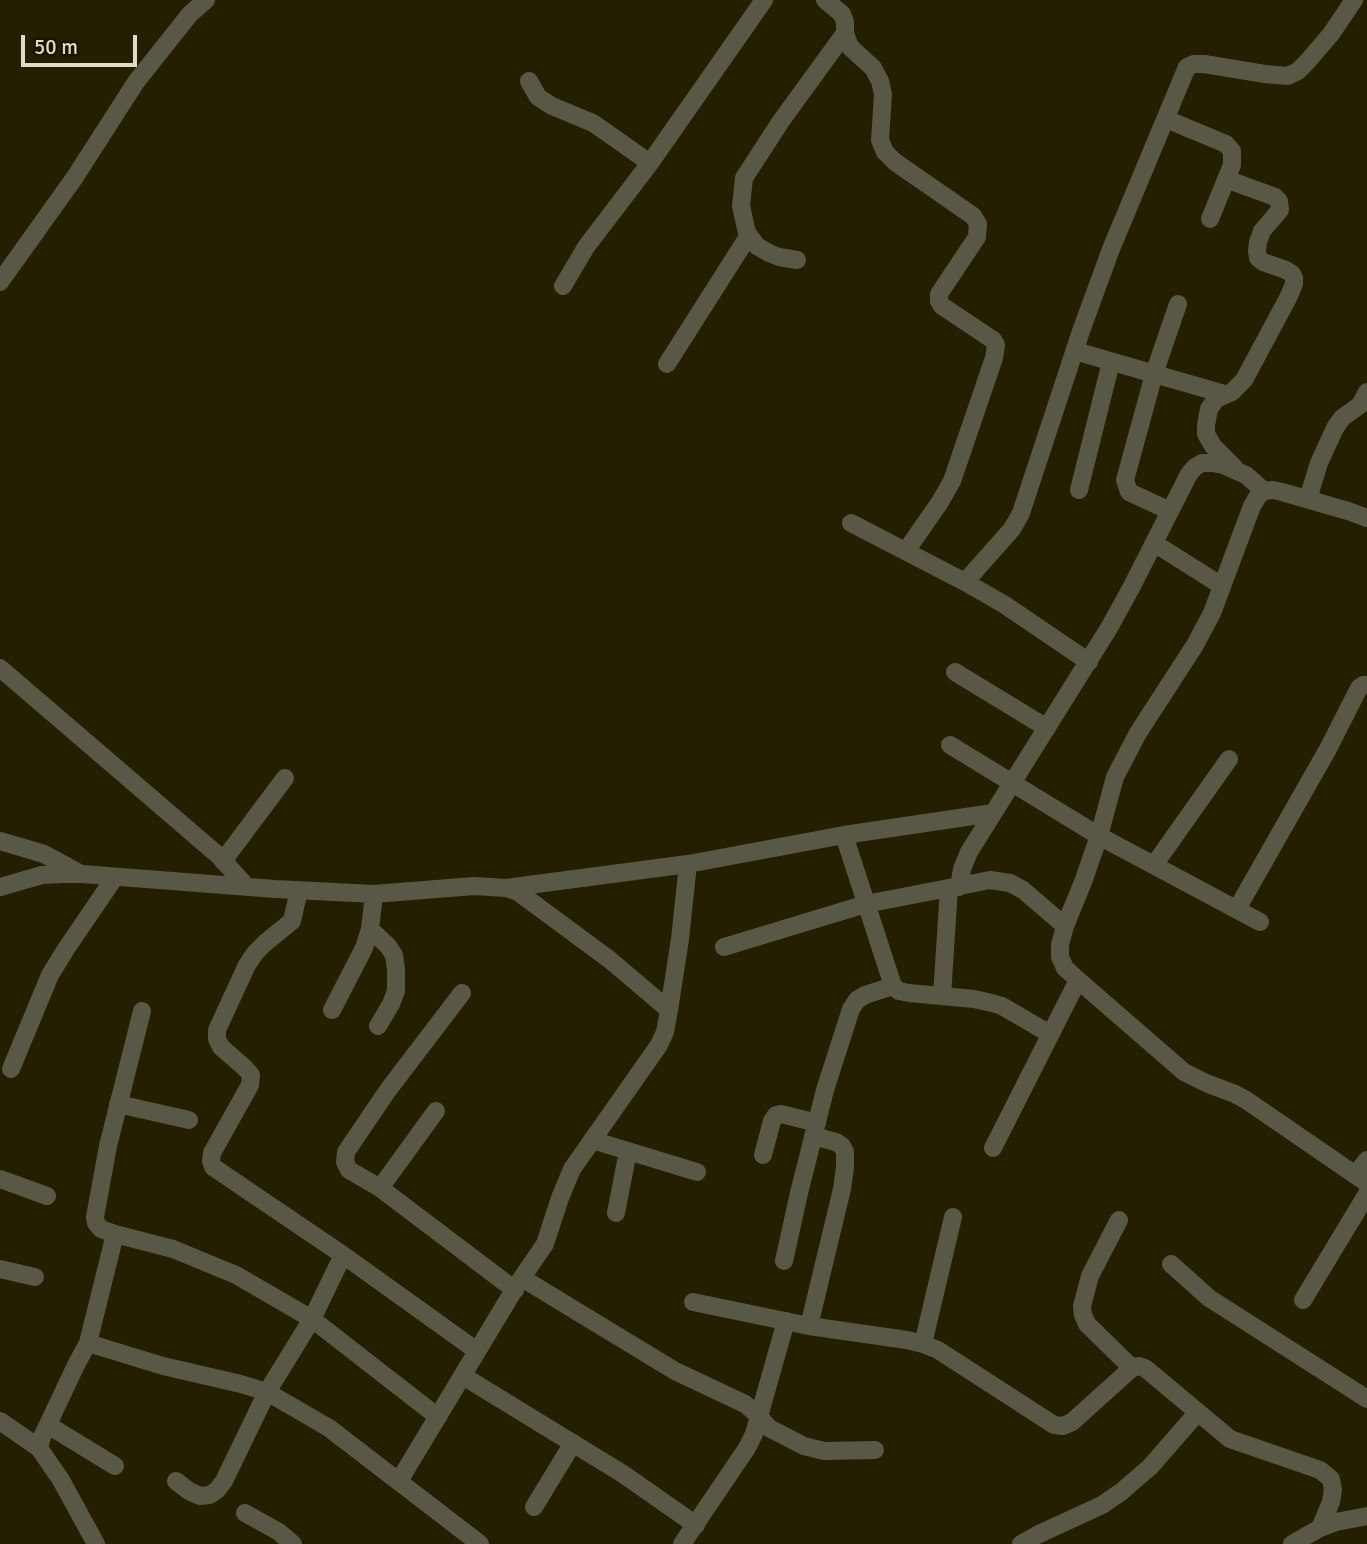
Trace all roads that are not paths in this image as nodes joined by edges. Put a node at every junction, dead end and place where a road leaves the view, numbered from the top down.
1 (206, 0) edge
2 (764, 0) edge
3 (825, 0) edge
4 (1354, 0) edge
5 (845, 33) junction
6 (530, 81) dead end
7 (1166, 119) junction
8 (650, 163) junction
9 (1226, 179) junction
10 (1210, 219) dead end
11 (748, 235) junction
12 (797, 260) dead end
13 (0, 282) edge
14 (563, 286) dead end
15 (1178, 304) dead end
16 (1074, 352) junction
17 (1111, 362) junction
18 (667, 363) dead end
19 (1154, 374) junction
20 (1367, 392) edge
21 (1224, 394) junction
22 (1236, 470) junction
23 (1079, 490) dead end
24 (1265, 491) junction
25 (1308, 499) junction
26 (1170, 511) junction
27 (1367, 518) edge
28 (851, 523) dead end
29 (1154, 543) junction
30 (906, 551) junction
31 (965, 582) junction
32 (1222, 586) junction
33 (1089, 662) junction
34 (0, 668) edge
35 (955, 672) dead end
36 (1367, 685) edge
37 (1047, 728) junction
38 (950, 745) dead end
39 (1229, 759) dead end
40 (285, 778) dead end
41 (1011, 784) junction
42 (993, 813) junction
43 (844, 835) junction
44 (1099, 836) junction
45 (0, 841) edge
46 (223, 861) junction
47 (688, 864) junction
48 (1154, 864) junction
49 (82, 874) junction
50 (115, 877) junction
51 (0, 887) edge
52 (247, 887) junction
53 (954, 887) junction
54 (506, 888) junction
55 (299, 890) junction
56 (374, 894) junction
57 (866, 905) junction
58 (1237, 909) junction
59 (1260, 922) dead end
60 (1065, 926) junction
61 (370, 929) junction
62 (724, 947) dead end
63 (1078, 980) junction
64 (893, 986) junction
65 (462, 993) dead end
66 (942, 996) junction
67 (332, 1010) dead end
68 (669, 1010) junction
69 (142, 1011) dead end
70 (377, 1026) dead end
71 (1050, 1034) junction
72 (10, 1069) dead end
73 (118, 1104) junction
74 (436, 1111) dead end
75 (189, 1120) dead end
76 (815, 1130) junction
77 (593, 1140) junction
78 (993, 1148) dead end
79 (628, 1151) junction
80 (763, 1155) dead end
81 (1367, 1160) edge
82 (697, 1172) dead end
83 (0, 1179) edge
84 (1361, 1179) edge
85 (380, 1188) junction
86 (1367, 1194) edge
87 (47, 1196) dead end
88 (616, 1213) dead end
89 (953, 1217) dead end
90 (1119, 1220) dead end
91 (115, 1234) junction
92 (343, 1255) junction
93 (784, 1261) dead end
94 (1171, 1264) dead end
95 (0, 1269) edge
96 (35, 1277) dead end
97 (518, 1284) junction
98 (1303, 1300) dead end
99 (693, 1302) dead end
100 (312, 1318) junction
101 (786, 1321) junction
102 (808, 1326) junction
103 (88, 1343) junction
104 (923, 1344) junction
105 (477, 1352) junction
106 (1132, 1368) junction
107 (463, 1376) junction
108 (267, 1392) junction
109 (1367, 1399) edge
110 (1199, 1412) junction
111 (758, 1415) junction
112 (438, 1417) junction
113 (0, 1421) edge
114 (48, 1425) junction
115 (573, 1443) junction
116 (39, 1448) junction
117 (876, 1450) dead end
118 (115, 1466) dead end
119 (176, 1481) dead end
120 (399, 1481) junction
121 (534, 1507) dead end
122 (245, 1513) dead end
123 (1367, 1516) edge
124 (696, 1525) junction
125 (1320, 1528) junction
126 (96, 1544) edge
127 (293, 1544) edge
128 (480, 1544) edge
129 (682, 1544) edge
130 (1021, 1544) edge
131 (1292, 1544) edge

1 - 13 street
2 - 8 street
3 - 5 street
4 - 7 street
5 - 11 street
5 - 30 street
6 - 8 street
7 - 9 street
7 - 16 street
8 - 14 street
9 - 10 street
9 - 21 street
11 - 12 street
11 - 18 street
15 - 19 street
16 - 17 street
16 - 31 street
17 - 19 street
17 - 23 street
19 - 21 street
19 - 26 street
20 - 25 street
21 - 22 street
22 - 24 street
22 - 26 street
24 - 25 street
24 - 32 street
25 - 27 street
26 - 29 street
28 - 30 street
29 - 32 street
29 - 33 street
30 - 31 street
31 - 33 street
32 - 44 street
33 - 37 street
34 - 46 street
35 - 37 street
36 - 58 street
37 - 41 street
38 - 41 street
39 - 48 street
40 - 46 street
41 - 42 street
41 - 44 street
42 - 43 street
42 - 53 street
43 - 47 street
43 - 57 street
44 - 48 street
44 - 60 street
45 - 49 street
46 - 52 street
47 - 54 street
47 - 68 street
48 - 58 street
49 - 50 street
49 - 51 street
50 - 52 street
50 - 72 street
52 - 55 street
53 - 57 street
53 - 60 street
53 - 66 street
54 - 56 street
54 - 68 street
55 - 56 street
55 - 92 street
56 - 61 street
57 - 62 street
57 - 64 street
58 - 59 street
60 - 63 street
61 - 67 street
61 - 70 street
63 - 71 street
63 - 84 street
64 - 66 street
64 - 76 street
65 - 85 street
66 - 71 street
68 - 77 street
69 - 73 street
71 - 78 street
73 - 75 street
73 - 91 street
74 - 85 street
76 - 80 street
76 - 93 street
76 - 102 street
77 - 79 street
77 - 97 street
79 - 82 street
79 - 88 street
81 - 84 street
83 - 87 street
85 - 97 street
86 - 98 street
89 - 104 street
90 - 106 street
91 - 100 street
91 - 103 street
92 - 100 street
92 - 105 street
94 - 109 street
95 - 96 street
97 - 105 street
97 - 111 street
99 - 101 street
100 - 108 street
100 - 112 street
101 - 102 street
101 - 111 street
102 - 104 street
103 - 108 street
103 - 114 street
104 - 106 street
105 - 107 street
106 - 110 street
107 - 112 street
107 - 115 street
108 - 119 street
108 - 120 street
110 - 125 street
110 - 130 street
111 - 117 street
111 - 124 street
112 - 120 street
113 - 116 street
114 - 116 street
114 - 118 street
115 - 121 street
115 - 124 street
116 - 126 street
120 - 128 street
122 - 127 street
123 - 125 street
124 - 129 street
125 - 131 street

